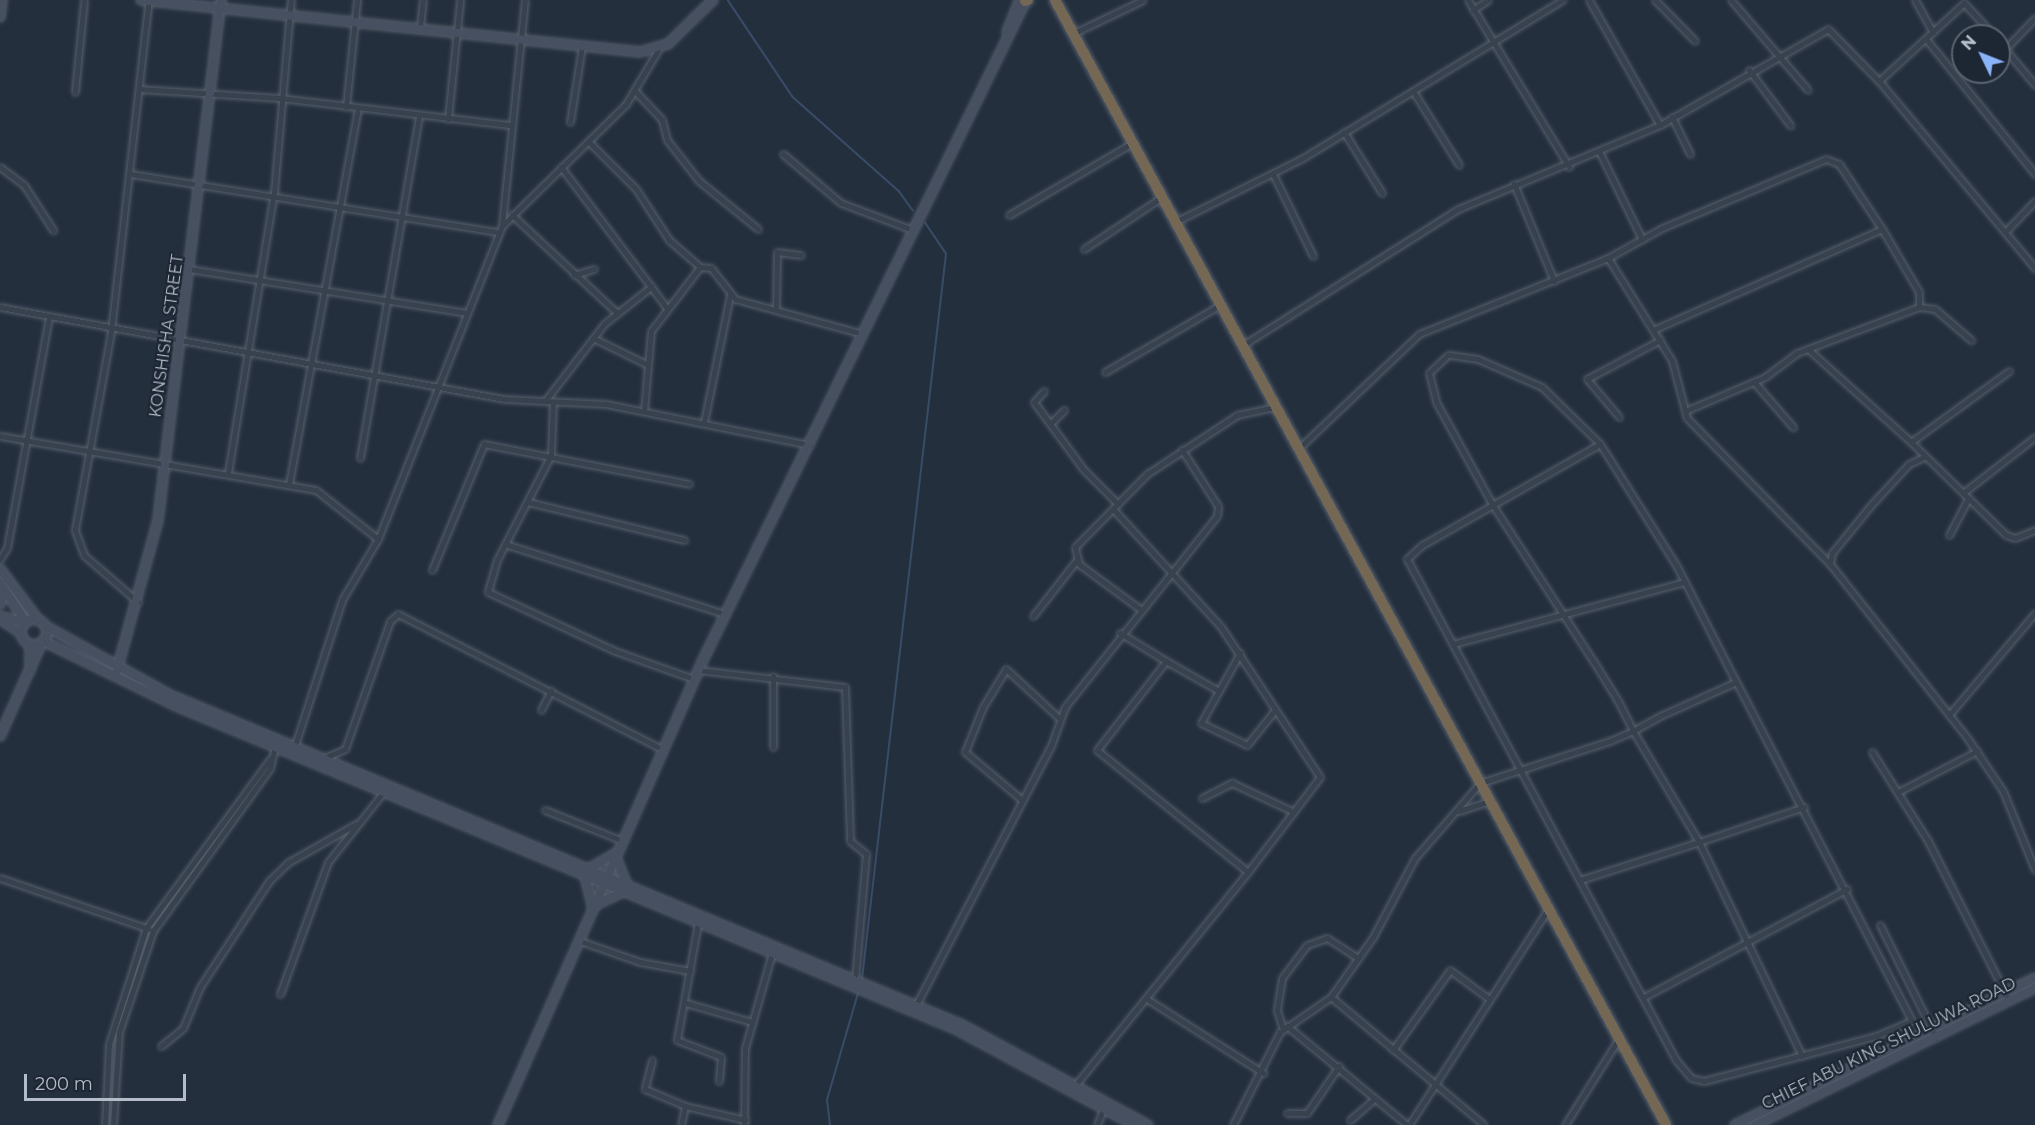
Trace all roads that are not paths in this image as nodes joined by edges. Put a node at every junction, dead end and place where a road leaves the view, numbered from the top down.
1 (2, 0) edge
2 (84, 0) edge
3 (141, 0) edge
4 (149, 0) edge
5 (221, 0) edge
6 (291, 0) edge
7 (357, 0) edge
8 (423, 0) edge
9 (460, 0) edge
10 (525, 0) edge
11 (713, 0) edge
12 (1143, 0) edge
13 (1468, 0) edge
14 (1488, 0) edge
15 (1563, 0) edge
16 (1589, 0) edge
17 (1655, 0) edge
18 (1731, 0) edge
19 (1915, 0) edge
20 (1023, 1) edge
21 (1055, 1) edge
22 (219, 9) junction
23 (1473, 10) junction
24 (0, 16) edge
25 (289, 16) junction
26 (2035, 18) edge
27 (354, 21) junction
28 (1983, 24) edge
29 (420, 27) junction
30 (456, 32) junction
31 (1933, 32) junction
32 (1072, 34) junction
33 (519, 39) junction
34 (1926, 39) junction
35 (1695, 41) dead end
36 (1492, 42) junction
37 (2011, 43) edge
38 (582, 46) junction
39 (658, 50) junction
40 (1778, 55) junction
41 (2011, 56) edge
42 (1749, 70) junction
43 (1879, 81) junction
44 (2035, 85) edge
45 (139, 89) junction
46 (1808, 90) dead end
47 (1413, 91) junction
48 (75, 92) dead end
49 (212, 93) junction
50 (636, 93) junction
51 (280, 98) junction
52 (346, 106) junction
53 (358, 108) junction
54 (419, 116) junction
55 (1672, 117) junction
56 (448, 119) junction
57 (570, 122) dead end
58 (1660, 125) junction
59 (1791, 125) dead end
60 (509, 126) junction
61 (1344, 132) junction
62 (588, 141) junction
63 (1132, 143) junction
64 (1600, 153) junction
65 (783, 154) dead end
66 (1690, 154) dead end
67 (1459, 165) dead end
68 (0, 167) edge
69 (561, 167) junction
70 (1569, 167) junction
71 (131, 174) junction
72 (1272, 174) junction
73 (2035, 174) edge
74 (202, 182) junction
75 (1514, 184) junction
76 (274, 193) junction
77 (1382, 193) dead end
78 (1162, 197) junction
79 (2035, 201) edge
80 (338, 206) junction
81 (1009, 214) dead end
82 (512, 215) junction
83 (403, 216) junction
84 (1175, 222) junction
85 (500, 229) junction
86 (759, 229) dead end
87 (53, 230) dead end
88 (913, 230) junction
89 (1882, 230) junction
90 (2006, 231) junction
91 (1642, 239) junction
92 (1084, 249) dead end
93 (801, 255) dead end
94 (1313, 256) dead end
95 (1608, 258) junction
96 (700, 267) junction
97 (2035, 268) edge
98 (189, 269) junction
99 (594, 269) dead end
100 (574, 275) junction
101 (260, 280) junction
102 (1554, 281) junction
103 (652, 286) junction
104 (324, 289) junction
105 (730, 295) junction
106 (389, 299) junction
107 (1220, 305) junction
108 (0, 307) edge
109 (666, 307) junction
110 (1919, 307) junction
111 (776, 309) junction
112 (616, 312) junction
113 (466, 313) junction
114 (49, 318) junction
115 (1655, 329) junction
116 (111, 331) junction
117 (863, 334) junction
118 (593, 338) junction
119 (1660, 340) junction
120 (1971, 340) dead end
121 (178, 342) junction
122 (1818, 345) junction
123 (1242, 346) junction
124 (1808, 349) junction
125 (250, 354) junction
126 (1817, 354) junction
127 (646, 364) junction
128 (313, 366) junction
129 (2009, 371) dead end
130 (1105, 372) dead end
131 (375, 375) junction
132 (1754, 382) junction
133 (440, 384) junction
134 (1044, 391) dead end
135 (545, 401) junction
136 (553, 402) junction
137 (1275, 406) junction
138 (1064, 410) dead end
139 (644, 411) junction
140 (1685, 411) junction
141 (1619, 417) dead end
142 (704, 422) junction
143 (1050, 424) junction
144 (1793, 427) dead end
145 (0, 436) edge
146 (2035, 437) edge
147 (24, 440) junction
148 (1911, 442) junction
149 (1600, 444) junction
150 (811, 445) junction
151 (1298, 449) junction
152 (1182, 450) junction
153 (1917, 450) junction
154 (89, 451) junction
155 (551, 455) junction
156 (1924, 457) junction
157 (360, 458) dead end
158 (165, 464) junction
159 (1909, 464) junction
160 (228, 472) junction
161 (289, 484) junction
162 (689, 484) dead end
163 (1963, 493) junction
164 (1968, 499) junction
165 (528, 502) junction
166 (1492, 504) junction
167 (1116, 507) junction
168 (2035, 530) edge
169 (1949, 535) dead end
170 (378, 539) junction
171 (684, 540) dead end
172 (505, 544) junction
173 (1832, 553) junction
174 (1821, 555) junction
175 (0, 559) edge
176 (1076, 561) junction
177 (1830, 564) junction
178 (0, 569) edge
179 (432, 570) dead end
180 (1169, 574) junction
181 (1685, 582) junction
182 (2, 587) edge
183 (139, 603) junction
184 (0, 604) edge
185 (1140, 609) junction
186 (2035, 613) edge
187 (725, 614) junction
188 (1033, 616) dead end
189 (1565, 616) junction
190 (0, 618) edge
191 (26, 623) junction
192 (42, 623) junction
193 (1124, 631) junction
194 (21, 633) junction
195 (43, 641) junction
196 (1453, 644) junction
197 (30, 645) junction
198 (1239, 653) junction
199 (1166, 661) junction
200 (117, 670) junction
201 (698, 670) junction
202 (30, 676) junction
203 (773, 676) junction
204 (694, 679) junction
205 (1736, 682) junction
206 (551, 690) junction
207 (1217, 690) junction
208 (541, 710) dead end
209 (1275, 710) junction
210 (1949, 716) junction
211 (1060, 718) junction
212 (1633, 730) junction
213 (0, 736) edge
214 (277, 742) junction
215 (295, 746) junction
216 (773, 747) dead end
217 (662, 749) junction
218 (1977, 751) junction
219 (1872, 752) dead end
220 (324, 758) junction
221 (270, 759) junction
222 (1519, 768) junction
223 (1480, 783) junction
224 (385, 789) junction
225 (1898, 792) junction
226 (1202, 798) dead end
227 (1022, 800) junction
228 (1490, 800) junction
229 (1803, 807) junction
230 (545, 810) dead end
231 (1294, 812) junction
232 (1457, 812) junction
233 (356, 824) junction
234 (623, 841) junction
235 (1699, 842) junction
236 (616, 854) junction
237 (2035, 870) edge
238 (1248, 872) junction
239 (586, 873) junction
240 (0, 878) edge
241 (1580, 880) junction
242 (605, 881) junction
243 (625, 889) junction
244 (1847, 889) junction
245 (593, 908) junction
246 (1548, 909) junction
247 (698, 923) junction
248 (1880, 925) dead end
249 (146, 928) junction
250 (153, 931) junction
251 (580, 941) junction
252 (1748, 942) junction
253 (772, 953) junction
254 (1358, 958) junction
255 (690, 971) junction
256 (2035, 978) edge
257 (855, 981) junction
258 (2035, 988) edge
259 (280, 994) dead end
260 (1331, 997) junction
261 (1644, 997) junction
262 (2007, 997) junction
263 (1488, 998) junction
264 (1147, 999) junction
265 (686, 1003) junction
266 (916, 1005) junction
267 (1296, 1020) junction
268 (752, 1022) junction
269 (1285, 1027) junction
270 (1296, 1030) junction
271 (1932, 1030) junction
272 (1619, 1038) junction
273 (1936, 1038) junction
274 (161, 1046) dead end
275 (1393, 1050) junction
276 (1802, 1056) junction
277 (652, 1060) dead end
278 (1339, 1066) junction
279 (1263, 1073) junction
280 (719, 1082) dead end
281 (1077, 1083) junction
282 (1436, 1085) junction
283 (1375, 1098) junction
284 (685, 1106) junction
285 (1104, 1107) junction
286 (1287, 1113) dead end
287 (1350, 1120) dead end
288 (744, 1123) edge
289 (105, 1125) edge
290 (113, 1125) edge
291 (498, 1125) edge
292 (681, 1125) edge
293 (1097, 1125) edge
294 (1134, 1125) edge
295 (1148, 1125) edge
296 (1233, 1125) edge
297 (1408, 1125) edge
298 (1484, 1125) edge
299 (1565, 1125) edge
300 (1666, 1125) edge
301 (1734, 1125) edge
302 (1755, 1125) edge

1 - 24 street
2 - 48 street
3 - 4 street
4 - 22 street
4 - 45 street
5 - 22 street, KONSHISHA STREET
6 - 25 street
7 - 27 street
8 - 29 street
9 - 30 street
10 - 33 street
11 - 39 street
12 - 32 street
13 - 23 street
14 - 23 street
15 - 36 street
16 - 58 street
17 - 35 street
18 - 40 street
19 - 31 street
20 - 88 street
21 - 32 highway
22 - 25 street
22 - 49 street, KONSHISHA STREET
23 - 36 street
25 - 27 street
25 - 51 street
26 - 37 street
27 - 29 street
27 - 52 street
28 - 31 street
29 - 30 street
30 - 33 street
30 - 56 street
31 - 34 street
32 - 63 highway
33 - 38 street
33 - 60 street
34 - 43 street
34 - 73 street
36 - 47 street
36 - 70 street
38 - 39 street
38 - 57 street
39 - 50 street
40 - 42 street
40 - 43 street
40 - 46 street
41 - 44 street
42 - 55 street
42 - 59 street
43 - 90 street
45 - 49 street
45 - 71 street
47 - 61 street
47 - 67 street
49 - 51 street
49 - 74 street, KONSHISHA STREET
50 - 62 street
50 - 86 street
51 - 52 street
51 - 76 street
52 - 53 street
53 - 54 street
53 - 80 street
54 - 56 street
54 - 83 street
55 - 58 street
55 - 66 street
56 - 60 street
58 - 64 street
60 - 85 street
61 - 72 street
61 - 77 street
62 - 69 street
62 - 96 street
63 - 78 highway
63 - 81 street
64 - 70 street
64 - 91 street
65 - 88 street
68 - 87 street
69 - 82 street
69 - 103 street
70 - 75 street
71 - 74 street
71 - 116 street
72 - 84 street
72 - 94 street
74 - 76 street
74 - 98 street, KONSHISHA STREET
75 - 102 street
75 - 123 street
76 - 80 street
76 - 101 street
78 - 84 highway
78 - 92 street
79 - 90 street
80 - 83 street
80 - 104 street
82 - 85 street
82 - 100 street
83 - 85 street
83 - 106 street
84 - 107 highway
85 - 113 street
88 - 117 street
89 - 91 street
89 - 110 street
89 - 115 street
90 - 97 street
91 - 95 street
93 - 111 street
95 - 102 street
95 - 115 street
96 - 105 street
96 - 109 street
98 - 101 street
98 - 121 street, KONSHISHA STREET
99 - 100 street
100 - 112 street
101 - 104 street
101 - 125 street
102 - 151 street
103 - 109 street
103 - 112 street
104 - 106 street
104 - 128 street
105 - 111 street
105 - 142 street
106 - 113 street
106 - 131 street
107 - 123 highway
107 - 130 street
108 - 114 street
109 - 127 street
110 - 120 street
110 - 122 street
111 - 117 street
112 - 118 street
113 - 133 street
114 - 116 street
114 - 147 street
115 - 119 street
116 - 121 street
116 - 154 street
117 - 150 street
118 - 127 street
118 - 135 street
119 - 140 street
119 - 141 street
121 - 125 street
121 - 158 street, KONSHISHA STREET
122 - 124 street
122 - 126 street
123 - 137 highway
124 - 126 street
124 - 132 street
125 - 128 street
125 - 160 street
126 - 148 street
127 - 139 street
128 - 131 street
128 - 161 street
129 - 148 street
131 - 133 street
131 - 157 street
132 - 140 street
132 - 144 street
133 - 135 street
133 - 170 street
134 - 143 street
135 - 136 street
136 - 139 street
136 - 155 street
137 - 151 highway
137 - 152 street
138 - 143 street
139 - 142 street
140 - 174 street
142 - 150 street
143 - 167 street
145 - 147 street
146 - 163 street
147 - 154 street
147 - 175 street
148 - 153 street
149 - 166 street
149 - 166 street
149 - 181 street
150 - 187 street
151 - 223 highway
152 - 167 street
152 - 180 street
153 - 156 street
153 - 159 street
154 - 158 street
154 - 183 street
155 - 162 street
155 - 165 street
155 - 179 street
156 - 159 street
156 - 163 street
158 - 160 street
158 - 183 street, KONSHISHA STREET
159 - 173 street
160 - 161 street
161 - 170 street
163 - 164 street
164 - 168 street
164 - 169 street
165 - 171 street
165 - 172 street
166 - 189 street
166 - 196 street
167 - 176 street
167 - 180 street
170 - 215 street
172 - 187 street
172 - 204 street
173 - 174 street
173 - 177 street
174 - 177 street
176 - 185 street
176 - 188 street
177 - 210 street
178 - 192 street
180 - 185 street
180 - 198 street
181 - 189 street
181 - 205 street
182 - 184 street
182 - 191 street
183 - 200 street, KONSHISHA STREET
185 - 193 street
186 - 210 street
187 - 201 street
189 - 196 street
189 - 212 street
190 - 191 street
190 - 194 street
191 - 192 street
191 - 194 street
192 - 195 street
192 - 200 street
193 - 199 street
193 - 211 street
194 - 197 street
195 - 197 street
195 - 202 street
195 - 214 street
196 - 222 street
197 - 202 street
198 - 207 street
198 - 209 street
199 - 207 street
199 - 238 street
200 - 214 street
201 - 203 street
201 - 204 street
202 - 213 street
203 - 216 street
203 - 257 street
204 - 217 street
205 - 212 street
205 - 229 street
206 - 208 street
206 - 217 street
206 - 220 street
207 - 209 street
209 - 231 street
210 - 218 street
211 - 227 street
211 - 227 street
212 - 222 street
212 - 235 street
214 - 215 street
214 - 221 street
214 - 224 street
215 - 220 street
217 - 234 street
218 - 225 street
218 - 237 street
219 - 225 street
220 - 224 street
221 - 249 street
221 - 250 street
222 - 223 street
222 - 241 street
223 - 228 highway
223 - 232 street
224 - 233 street
224 - 239 street
225 - 262 street
226 - 231 street
227 - 266 street
228 - 232 street
228 - 246 highway
229 - 235 street
229 - 244 street
230 - 234 street
231 - 238 street
232 - 254 street
233 - 259 street
233 - 274 street
234 - 236 street
235 - 241 street
235 - 252 street
236 - 239 street
236 - 242 street
236 - 243 street
238 - 264 street
239 - 242 street
239 - 245 street
240 - 249 street
241 - 261 street
242 - 243 street
242 - 245 street
243 - 245 street
243 - 247 street
243 - 257 street
244 - 252 street
244 - 276 street
245 - 251 street
246 - 263 street
246 - 272 highway
247 - 253 street
247 - 255 street
248 - 271 street
249 - 250 street
249 - 289 street
250 - 290 street
251 - 255 street
251 - 291 street
252 - 261 street
252 - 276 street
253 - 268 street
253 - 285 street
254 - 260 street
254 - 269 street
255 - 265 street
256 - 262 street
257 - 266 street
258 - 262 street, CHIEF ABU KING SHULUWA ROAD
260 - 267 street
260 - 275 street
261 - 276 street
262 - 271 street
262 - 273 street, CHIEF ABU KING SHULUWA ROAD
263 - 275 street
263 - 282 street
264 - 279 street
264 - 281 street
265 - 268 street
265 - 280 street
266 - 281 street
267 - 269 street
267 - 270 street
268 - 288 street
269 - 270 street
269 - 279 street
270 - 278 street
271 - 273 street
271 - 301 street
272 - 299 street
272 - 300 highway
273 - 302 street, CHIEF ABU KING SHULUWA ROAD
275 - 282 street
277 - 284 street
278 - 283 street
278 - 286 street
279 - 296 street
281 - 295 street
282 - 297 street
282 - 298 street
283 - 287 street
283 - 297 street
284 - 288 street
284 - 292 street
285 - 293 street
285 - 294 street

